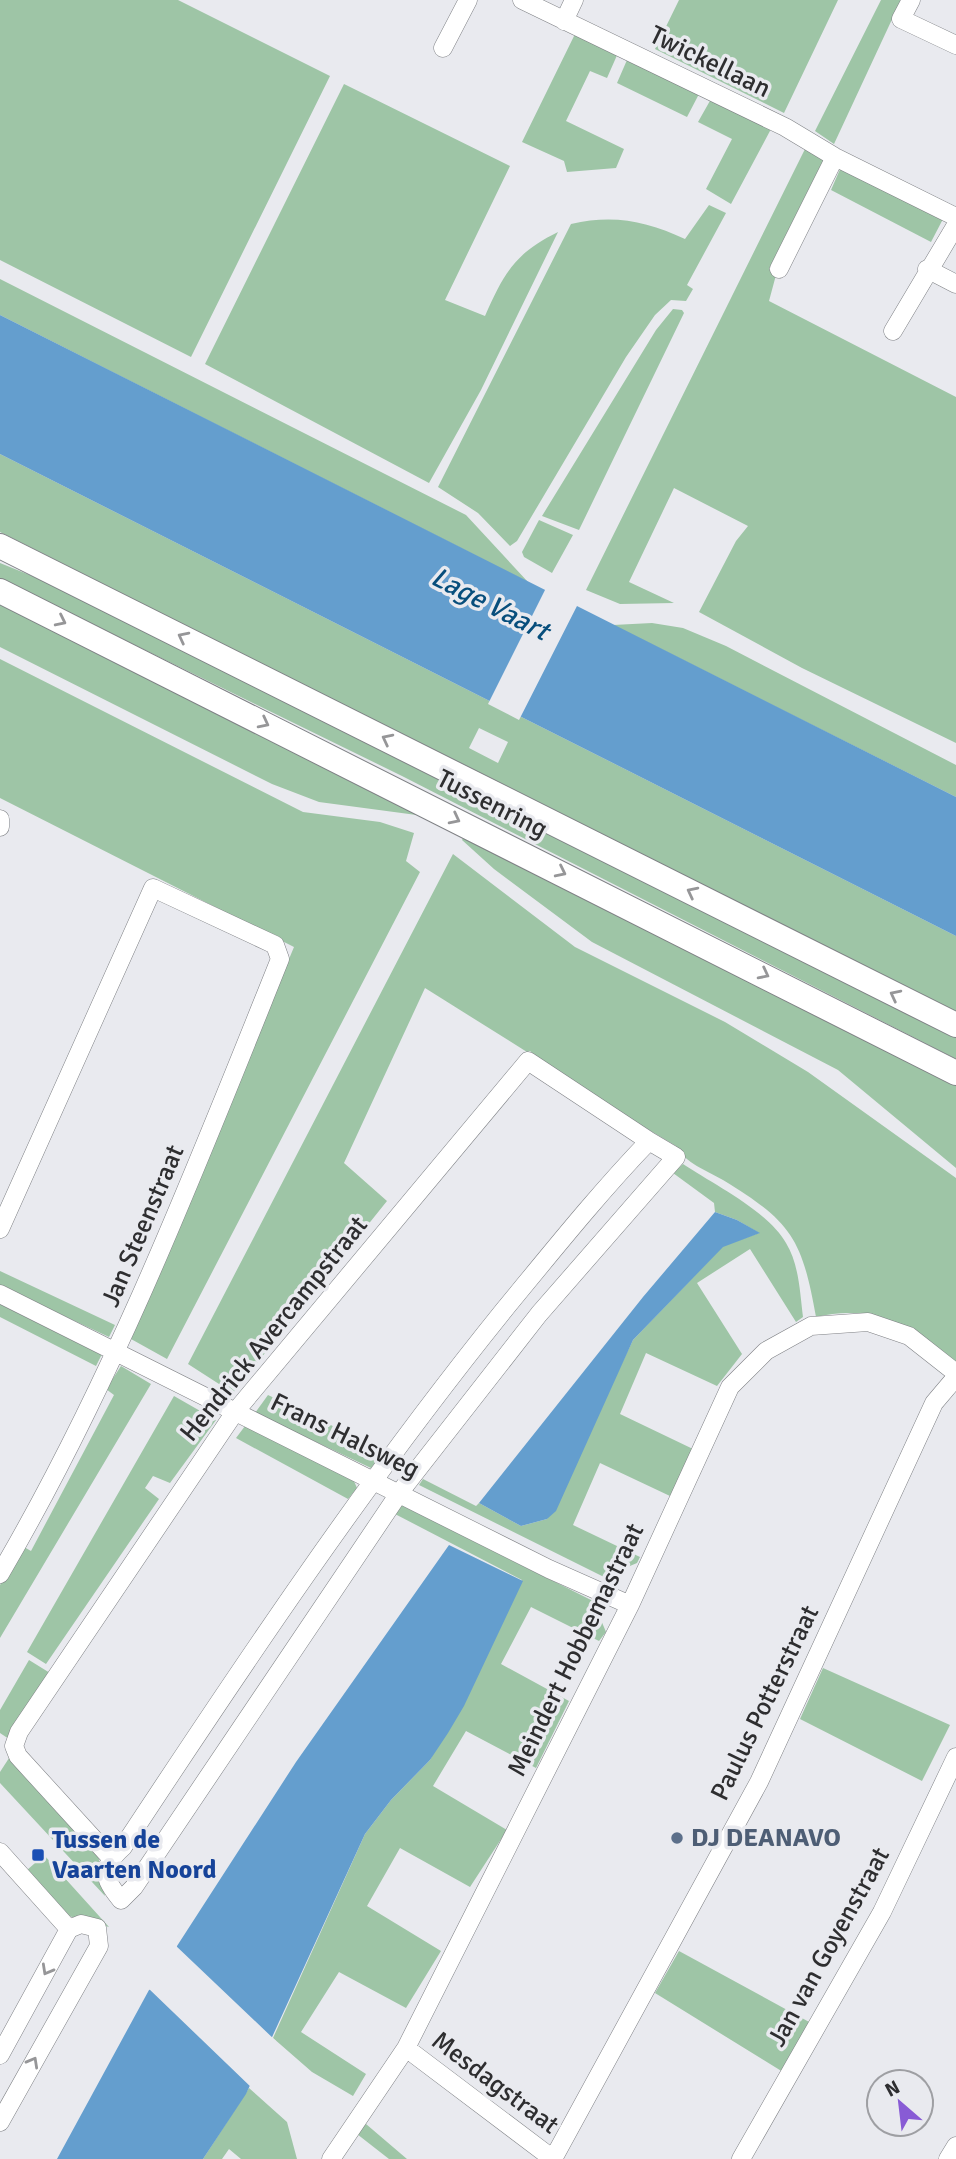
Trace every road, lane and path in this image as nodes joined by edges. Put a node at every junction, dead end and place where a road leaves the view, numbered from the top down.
1 (468, 0) edge
2 (523, 0) edge
3 (574, 0) edge
4 (911, 0) edge
5 (564, 21) junction
6 (956, 45) edge
7 (443, 48) dead end
8 (835, 157) junction
9 (956, 217) edge
10 (956, 225) edge
11 (779, 269) dead end
12 (928, 269) junction
13 (956, 284) edge
14 (893, 331) dead end
15 (0, 546) edge
16 (0, 591) edge
17 (0, 818) edge
18 (0, 827) edge
19 (956, 1025) edge
20 (956, 1073) edge
21 (649, 1141) junction
22 (0, 1229) edge
23 (0, 1294) edge
24 (516, 1295) junction
25 (540, 1314) junction
26 (117, 1351) junction
27 (956, 1375) edge
28 (235, 1412) junction
29 (372, 1478) junction
30 (400, 1492) junction
31 (0, 1574) edge
32 (630, 1605) junction
33 (226, 1690) junction
34 (253, 1708) junction
35 (956, 1757) edge
36 (0, 1852) edge
37 (111, 1858) junction
38 (69, 1929) junction
39 (405, 2048) junction
40 (0, 2054) edge
41 (0, 2122) edge
42 (956, 2146) edge
43 (331, 2159) edge
44 (553, 2159) edge
45 (741, 2159) edge
46 (948, 2159) edge

1 - 7 street
2 - 5 street, Twickellaan
3 - 5 street
4 - 6 street
5 - 8 street, Twickellaan
8 - 9 street, Twickellaan
8 - 11 street
10 - 12 street
12 - 13 street
12 - 14 street
19 -> 15 highway, Tussenring
16 -> 20 highway, Tussenring
17 - 18 street
21 - 24 street
21 - 25 street
21 - 28 street, Hendrick Avercampstraat
22 - 26 street, Jan Steenstraat
23 - 26 street, Frans Halsweg
24 - 25 street
24 - 29 street
25 - 30 street
26 - 28 street, Frans Halsweg
26 - 31 street, Jan Steenstraat
27 - 32 street, Meindert Hobbemastraat
27 - 44 street, Paulus Potterstraat
28 - 29 street, Frans Halsweg
28 - 37 street, Hendrick Avercampstraat
29 - 30 street, Frans Halsweg
29 - 33 street
30 - 32 street, Frans Halsweg
30 - 34 street
32 - 39 street, Meindert Hobbemastraat
33 - 34 street
33 - 37 street
34 - 37 street
35 - 45 street, Jan van Goyenstraat
36 - 38 street
38 -> 40 street
41 -> 38 street
39 - 43 street, Meindert Hobbemastraat
39 - 44 street, Mesdagstraat
42 - 46 street

